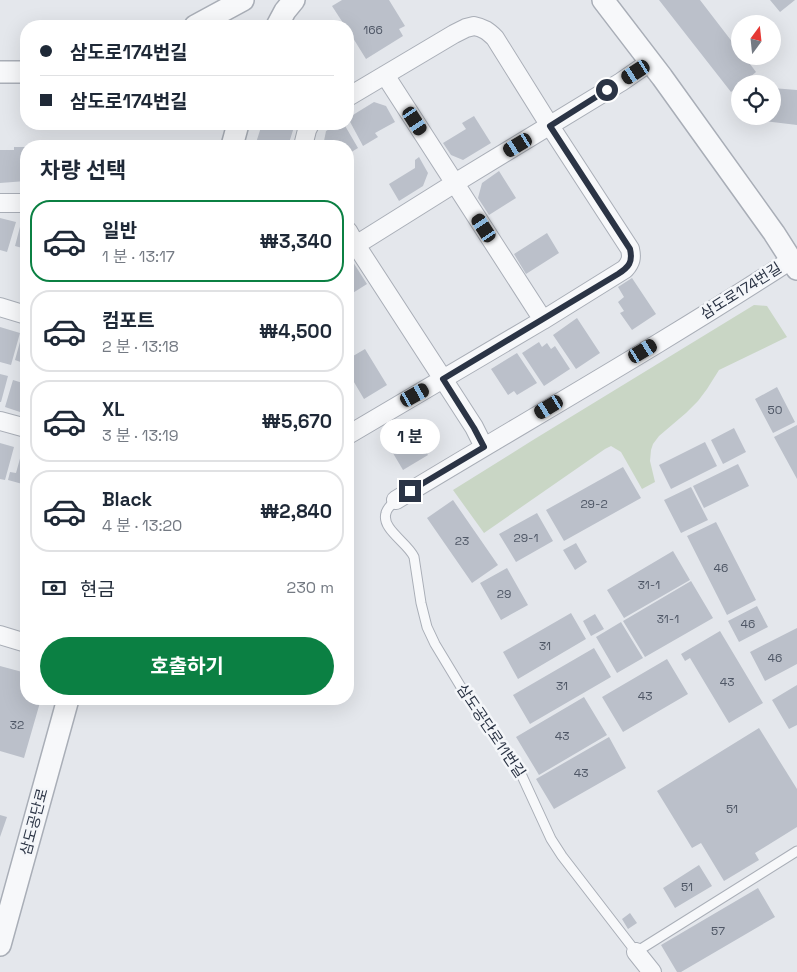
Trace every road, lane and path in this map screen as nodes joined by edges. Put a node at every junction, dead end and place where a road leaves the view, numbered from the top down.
1 (243, 0) edge
2 (294, 0) edge
3 (603, 0) edge
4 (213, 20) edge
5 (280, 20) edge
6 (650, 62) junction
7 (385, 75) junction
8 (354, 93) edge
9 (550, 126) junction
10 (455, 183) junction
11 (0, 203) edge
12 (20, 203) edge
13 (354, 237) edge
14 (354, 241) edge
15 (794, 264) edge
16 (0, 307) edge
17 (20, 313) edge
18 (543, 320) junction
19 (443, 379) junction
20 (0, 421) edge
21 (20, 426) edge
22 (354, 431) edge
23 (484, 447) junction
24 (396, 500) joint
25 (0, 635) edge
26 (20, 641) edge
27 (66, 705) edge
28 (797, 851) edge
29 (0, 945) edge
30 (636, 952) junction
31 (652, 972) edge

1 - 4 street
2 - 5 street
3 - 6 street, 삼도로174번길
6 - 9 street
6 - 15 street, 삼도로174번길
7 - 8 street
7 - 9 street
7 - 10 street
9 - 10 street
9 - 18 street
10 - 13 street
10 - 18 street
11 - 12 street
14 - 19 street
15 - 23 street, 삼도로174번길
16 - 17 street
18 - 19 street
19 - 22 street
19 - 23 street
20 - 21 street
23 - 24 street, 삼도로174번길
24 - 30 lane, 삼도공단로11번길
25 - 26 street
27 - 29 street, 삼도공단로
28 - 30 lane
30 - 31 street, 삼도공단로11번길

